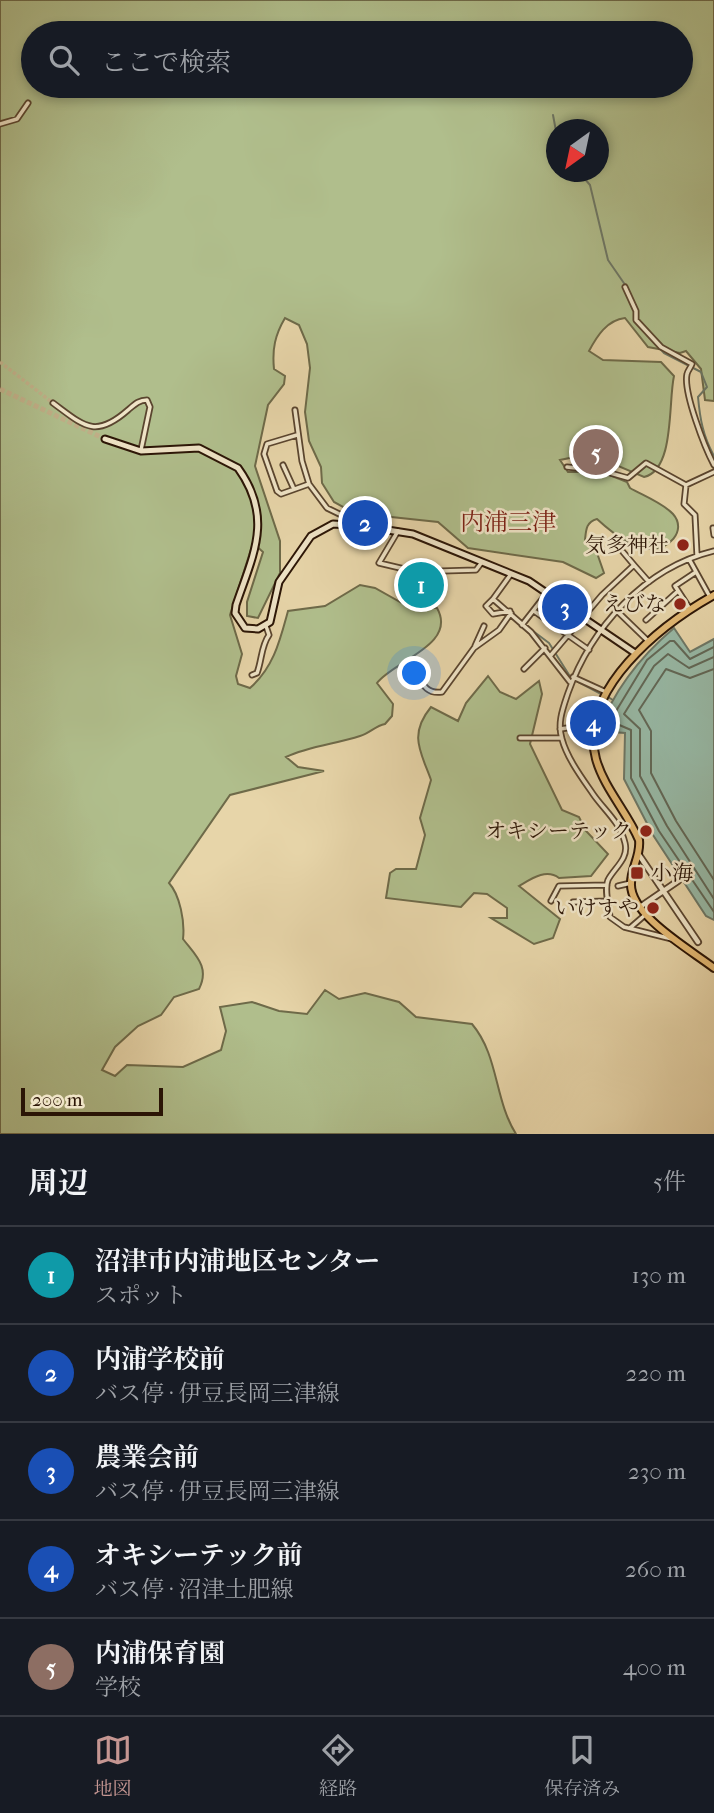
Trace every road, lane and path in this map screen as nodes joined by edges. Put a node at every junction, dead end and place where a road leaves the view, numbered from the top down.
1 (27, 103) dead end
2 (0, 124) edge
3 (625, 287) dead end
4 (53, 403) tunnel mouth
5 (295, 410) dead end
6 (298, 435) junction
7 (105, 439) tunnel mouth
8 (141, 451) junction
9 (713, 462) edge
10 (283, 465) dead end
11 (567, 467) dead end
12 (714, 472) edge
13 (309, 484) junction
14 (686, 485) junction
15 (293, 487) junction
16 (362, 526) junction
17 (713, 528) edge
18 (398, 531) junction
19 (714, 535) edge
20 (714, 551) edge
21 (624, 552) dead end
22 (697, 555) junction
23 (689, 559) junction
24 (482, 562) junction
25 (634, 565) junction
26 (696, 572) junction
27 (511, 574) junction
28 (649, 582) junction
29 (678, 590) junction
30 (548, 591) junction
31 (712, 596) edge
32 (493, 599) junction
33 (690, 609) junction
34 (616, 610) junction
35 (534, 611) junction
36 (510, 612) junction
37 (583, 616) junction
38 (646, 620) dead end
39 (522, 625) junction
40 (266, 626) junction
41 (484, 626) dead end
42 (600, 628) junction
43 (569, 636) junction
44 (647, 640) junction
45 (474, 648) junction
46 (545, 648) junction
47 (589, 650) junction
48 (635, 653) junction
49 (551, 655) junction
50 (412, 667) dead end
51 (524, 669) dead end
52 (252, 674) dead end
53 (573, 677) junction
54 (570, 682) junction
55 (607, 696) junction
56 (595, 724) junction
57 (560, 729) junction
58 (561, 737) junction
59 (520, 738) dead end
60 (639, 855) junction
61 (678, 881) dead end
62 (631, 883) junction
63 (607, 885) junction
64 (618, 886) dead end
65 (664, 890) junction
66 (551, 901) dead end
67 (608, 901) junction
68 (573, 902) dead end
69 (639, 907) junction
70 (645, 915) junction
71 (631, 929) junction
72 (676, 938) junction
73 (698, 942) dead end
74 (714, 968) edge

1 - 2 street
3 - 9 street
4 - 8 street
5 - 6 street
6 - 13 street
6 - 15 street
7 - 8 main road
8 - 40 main road
10 - 15 street
11 - 14 street
12 - 14 street
13 - 15 street
13 - 16 street
14 - 22 street
16 - 18 main road
16 - 40 main road
17 - 19 street
18 - 24 main road
18 - 24 street
20 - 22 street
21 - 25 street
22 - 23 street
23 - 26 street
23 - 28 street
24 - 27 main road
25 - 28 street
25 - 37 street
26 - 29 street
26 - 31 street
27 - 30 main road
27 - 32 street
28 - 34 street
29 - 33 street
29 - 38 street
30 - 35 street
30 - 37 main road
31 - 33 main road
32 - 36 street
32 - 36 street
33 - 44 main road
34 - 42 street
34 - 44 street
35 - 39 street
35 - 43 street
36 - 39 street
36 - 45 street
37 - 42 main road
37 - 43 street
39 - 46 street
40 - 52 street
41 - 45 street
42 - 47 street
42 - 48 main road
43 - 47 street
43 - 49 street
44 - 48 main road
45 - 50 street
46 - 49 street
46 - 51 street
47 - 53 street
48 - 55 main road
49 - 54 street
53 - 54 street
53 - 55 street
54 - 57 street
55 - 56 main road
56 - 57 street
56 - 60 main road
57 - 58 street
58 - 59 street
58 - 63 street
60 - 62 main road
60 - 65 street
61 - 65 street
62 - 64 street
62 - 69 main road
63 - 66 street
63 - 67 street
65 - 69 street
65 - 73 street
67 - 68 street
67 - 71 street
69 - 70 main road
70 - 71 street
70 - 72 main road
71 - 72 street
72 - 74 main road

